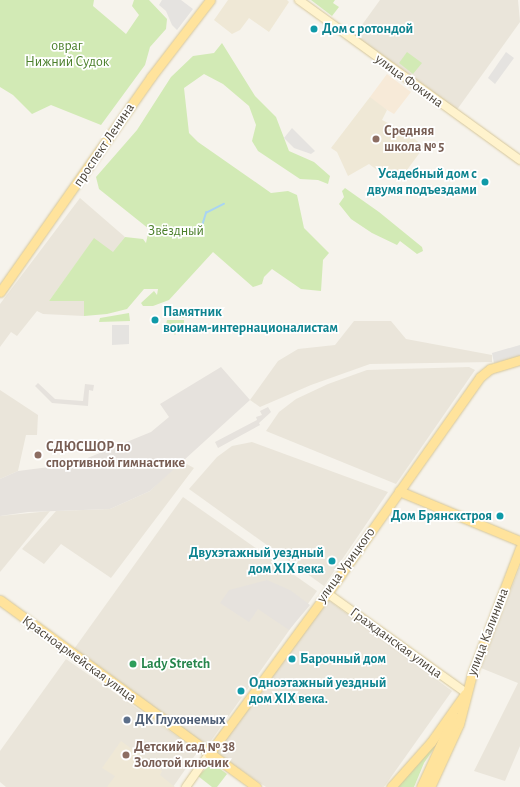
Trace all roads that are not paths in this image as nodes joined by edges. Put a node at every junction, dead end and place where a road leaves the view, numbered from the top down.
1 (210, 0) edge
2 (299, 0) edge
3 (520, 160) edge
4 (0, 292) edge
5 (520, 360) edge
6 (399, 491) junction
7 (520, 541) edge
8 (520, 548) edge
9 (327, 593) junction
10 (0, 600) edge
11 (466, 693) junction
12 (209, 754) junction
13 (186, 787) edge
14 (256, 787) edge
15 (391, 787) edge
16 (421, 787) edge
17 (430, 787) edge

1 - 4 main road, проспект Ленина
2 - 3 main road, улица Фокина
5 - 6 main road, улица Урицкого
6 - 7 main road
6 - 9 main road, улица Урицкого
8 - 11 main road, улица Калинина
9 - 11 main road, Гражданская улица
9 - 12 main road, улица Урицкого
10 - 12 main road, Красноармейская улица
11 - 15 main road
11 - 16 main road, улица Калинина
11 - 17 main road, улица Калинина
12 - 13 main road, улица Урицкого
12 - 14 main road, Красноармейская улица

